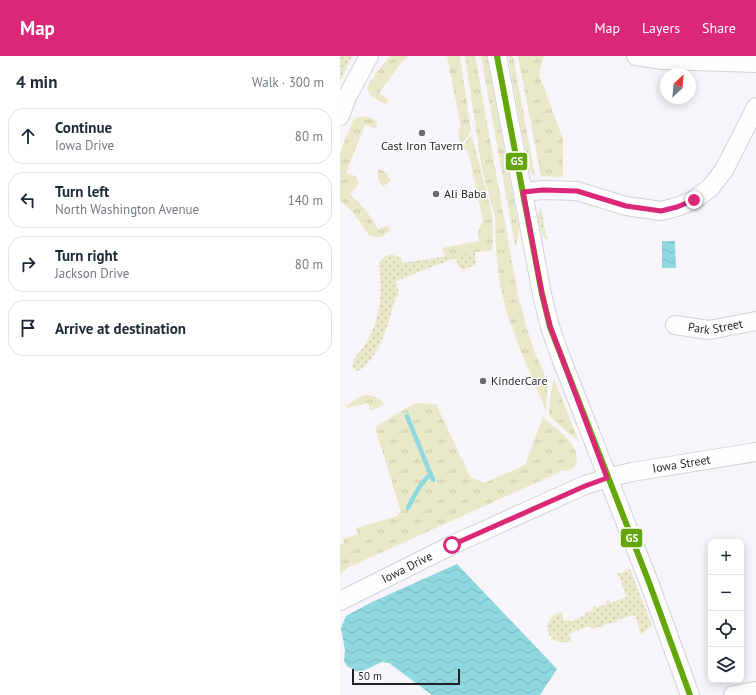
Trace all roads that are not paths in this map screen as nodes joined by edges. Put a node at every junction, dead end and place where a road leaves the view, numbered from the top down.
1 (369, 56) edge
2 (497, 56) edge
3 (636, 56) edge
4 (756, 63) edge
5 (756, 107) edge
6 (340, 116) edge
7 (523, 192) junction
8 (756, 321) edge
9 (675, 325) dead end
10 (756, 452) edge
11 (607, 478) junction
12 (340, 601) edge
13 (756, 691) edge
14 (690, 695) edge
15 (733, 695) edge

1 - 6 street
2 - 7 street
3 - 4 street
5 - 7 street
7 - 11 street
8 - 9 street, Park Street
10 - 11 street, Iowa Street
11 - 12 street, Iowa Drive
11 - 14 street
13 - 15 street

